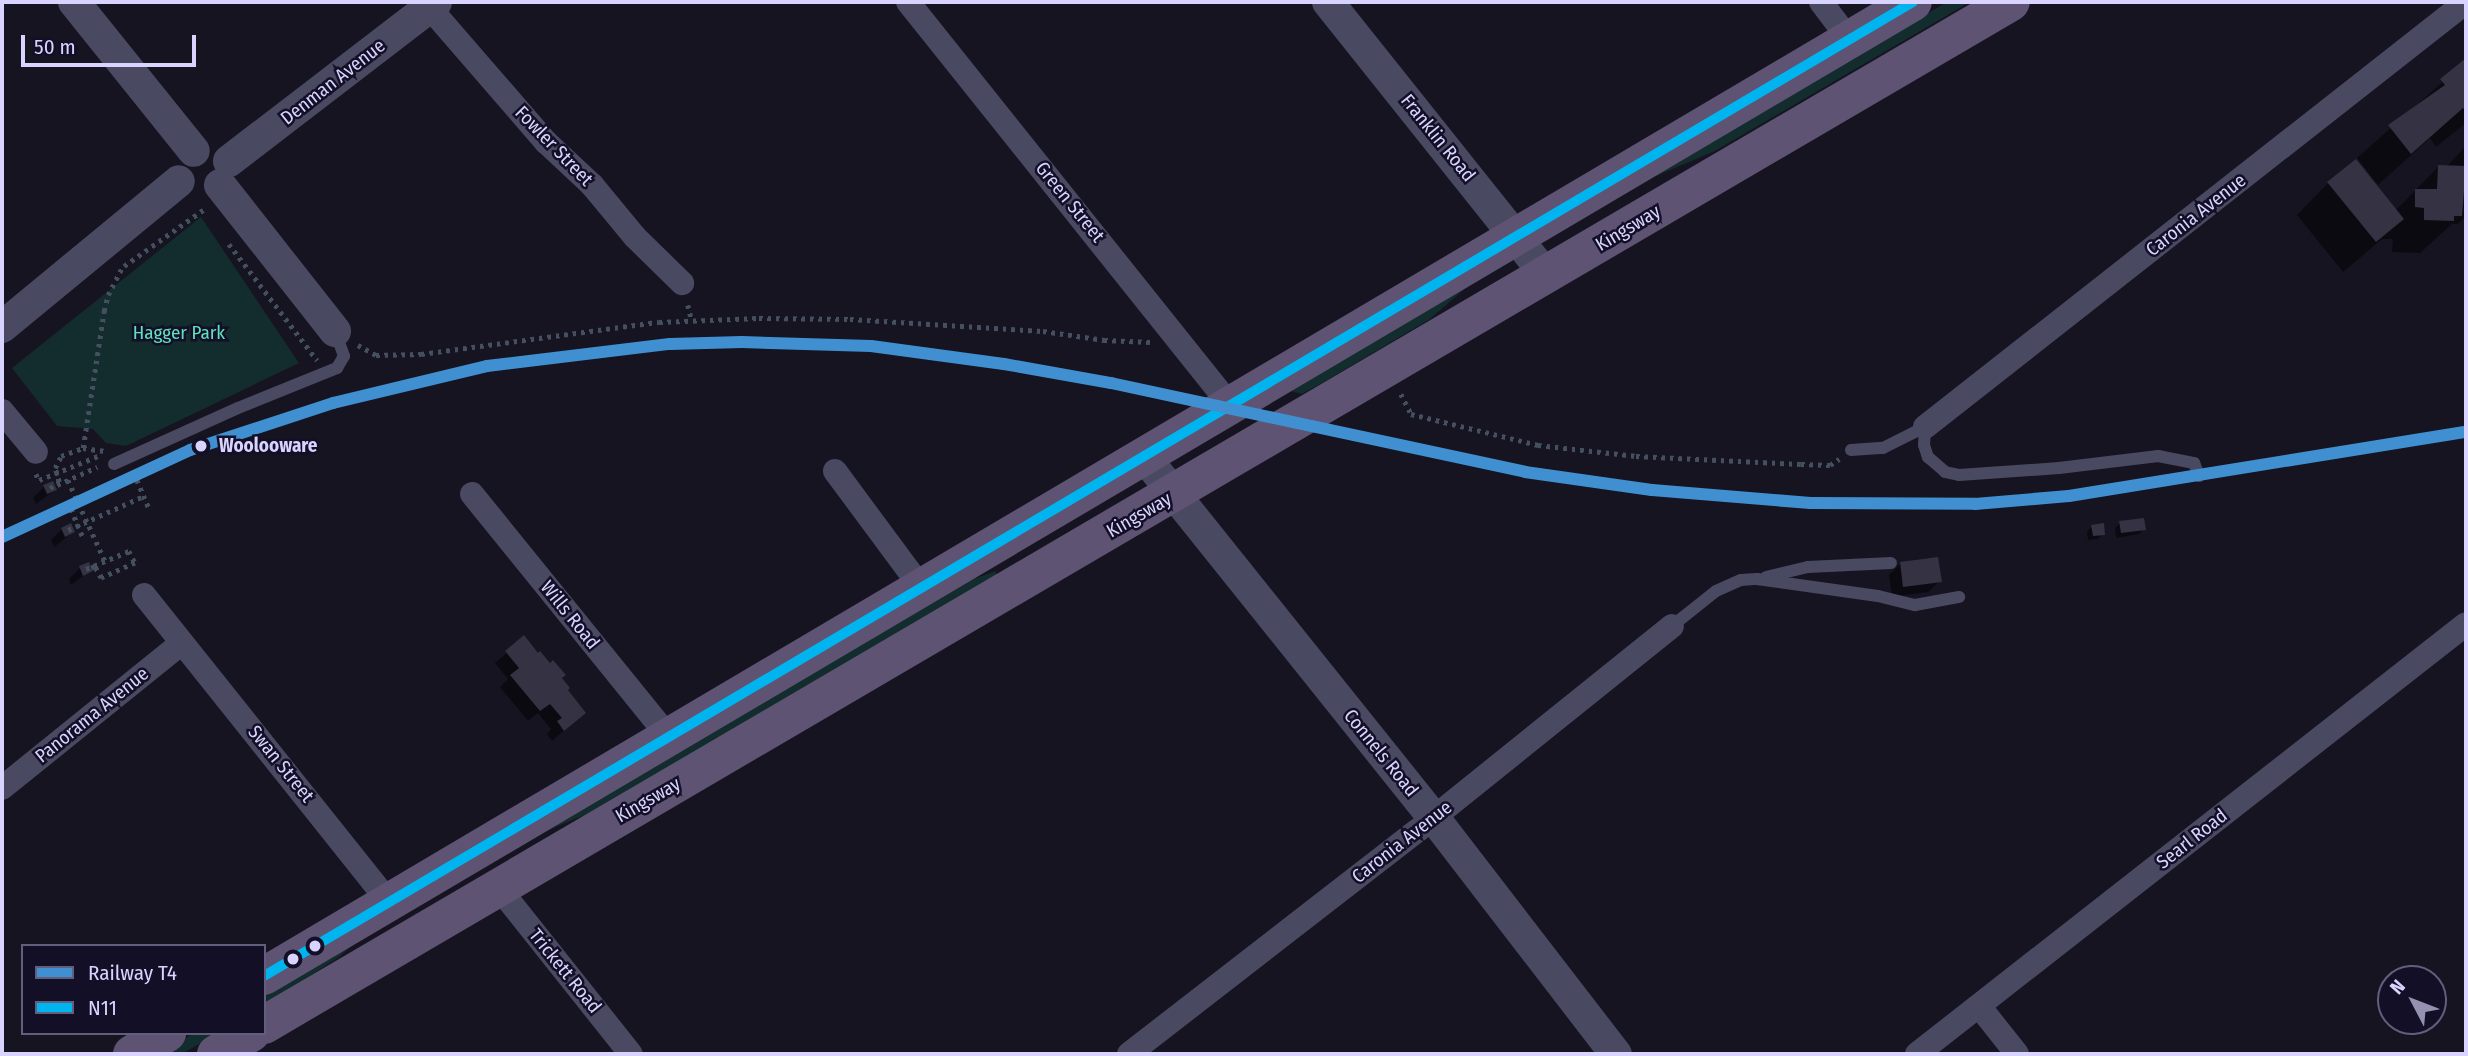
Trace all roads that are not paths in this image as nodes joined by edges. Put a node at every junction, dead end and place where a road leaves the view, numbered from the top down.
1 (74, 2) edge
2 (908, 2) edge
3 (1328, 2) edge
4 (1821, 2) edge
5 (1913, 2) edge
6 (2011, 2) edge
7 (2466, 2) edge
8 (432, 5) edge
9 (1849, 39) junction
10 (194, 151) junction
11 (179, 181) junction
12 (217, 185) junction
13 (1517, 236) junction
14 (1547, 276) junction
15 (682, 283) dead end
16 (2, 327) edge
17 (338, 337) joint
18 (1230, 405) junction
19 (2, 411) edge
20 (1926, 428) junction
21 (1851, 450) road end
22 (36, 452) dead end
23 (1143, 456) junction
24 (114, 458) road end
25 (835, 471) dead end
26 (2199, 476) dead end
27 (472, 494) dead end
28 (1175, 494) junction
29 (1891, 563) dead end
30 (1757, 579) junction
31 (920, 586) junction
32 (144, 595) dead end
33 (1958, 597) dead end
34 (2466, 624) edge
35 (1672, 626) joint
36 (182, 643) junction
37 (667, 736) junction
38 (2, 788) edge
39 (1434, 818) junction
40 (498, 887) junction
41 (390, 902) junction
42 (414, 937) junction
43 (266, 975) edge
44 (1979, 1006) junction
45 (266, 1024) edge
46 (164, 1035) edge
47 (248, 1035) edge
48 (132, 1054) edge
49 (216, 1054) edge
50 (631, 1054) edge
51 (1129, 1054) edge
52 (1616, 1054) edge
53 (1917, 1054) edge
54 (2017, 1054) edge

1 - 10 street
2 - 18 street, Green Street
3 - 13 street, Franklin Road
4 - 9 street
5 - 9 main road
6 - 14 main road, Kingsway
7 - 20 street, Caronia Avenue
8 - 12 street, Denman Avenue
8 - 15 street, Fowler Street
9 - 13 main road
10 - 11 street
10 - 12 street
11 - 12 street
11 - 16 street
12 - 17 street
13 - 14 street, Franklin Road
13 - 18 main road
14 - 28 main road, Kingsway
17 - 24 lane
18 - 23 main road
19 - 22 street
20 - 21 lane
20 - 26 lane
23 - 28 street, Connels Road
23 - 31 main road
25 - 31 street
27 - 37 street, Wills Road
28 - 39 street, Connels Road
28 - 40 main road, Kingsway
29 - 30 lane
30 - 33 lane
30 - 35 lane
31 - 37 main road
32 - 36 street, Swan Street
34 - 44 street, Searl Road
35 - 39 street, Caronia Avenue
36 - 38 street, Panorama Avenue
36 - 41 street, Swan Street
37 - 41 main road
39 - 51 street, Caronia Avenue
39 - 52 street, Connels Road
40 - 42 main road, Kingsway
40 - 50 street, Trickett Road
41 - 42 main road, Swan Street
41 - 43 main road
42 - 45 main road, Kingsway
44 - 53 street, Searl Road
44 - 54 street
46 - 48 main road
47 - 49 main road

